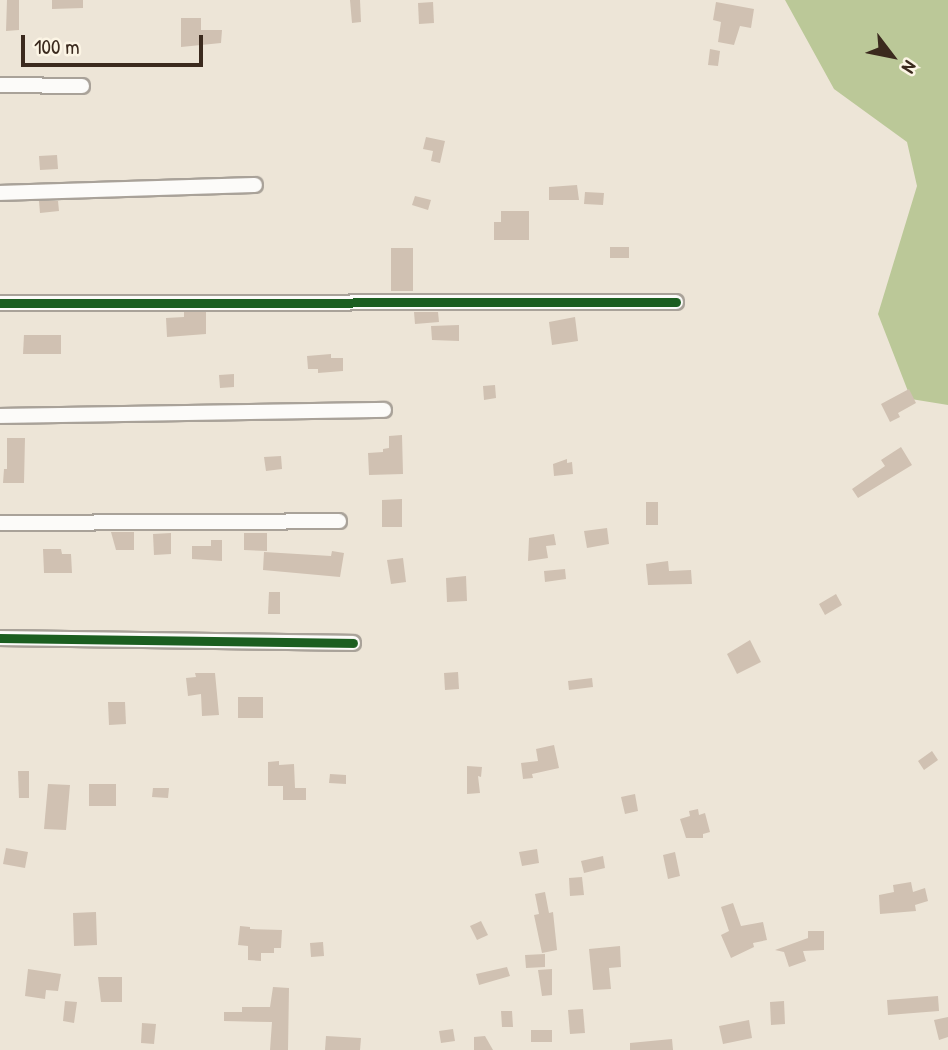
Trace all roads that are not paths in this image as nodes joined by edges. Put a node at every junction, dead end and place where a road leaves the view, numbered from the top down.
1 (0, 85) edge
2 (82, 86) dead end
3 (255, 186) dead end
4 (0, 193) edge
5 (676, 302) dead end
6 (0, 303) edge
7 (384, 410) dead end
8 (0, 416) edge
9 (339, 521) dead end
10 (0, 523) edge
11 (0, 638) edge
12 (354, 643) dead end

1 - 2 street
3 - 4 street
5 - 6 street
7 - 8 street
9 - 10 street
11 - 12 street

